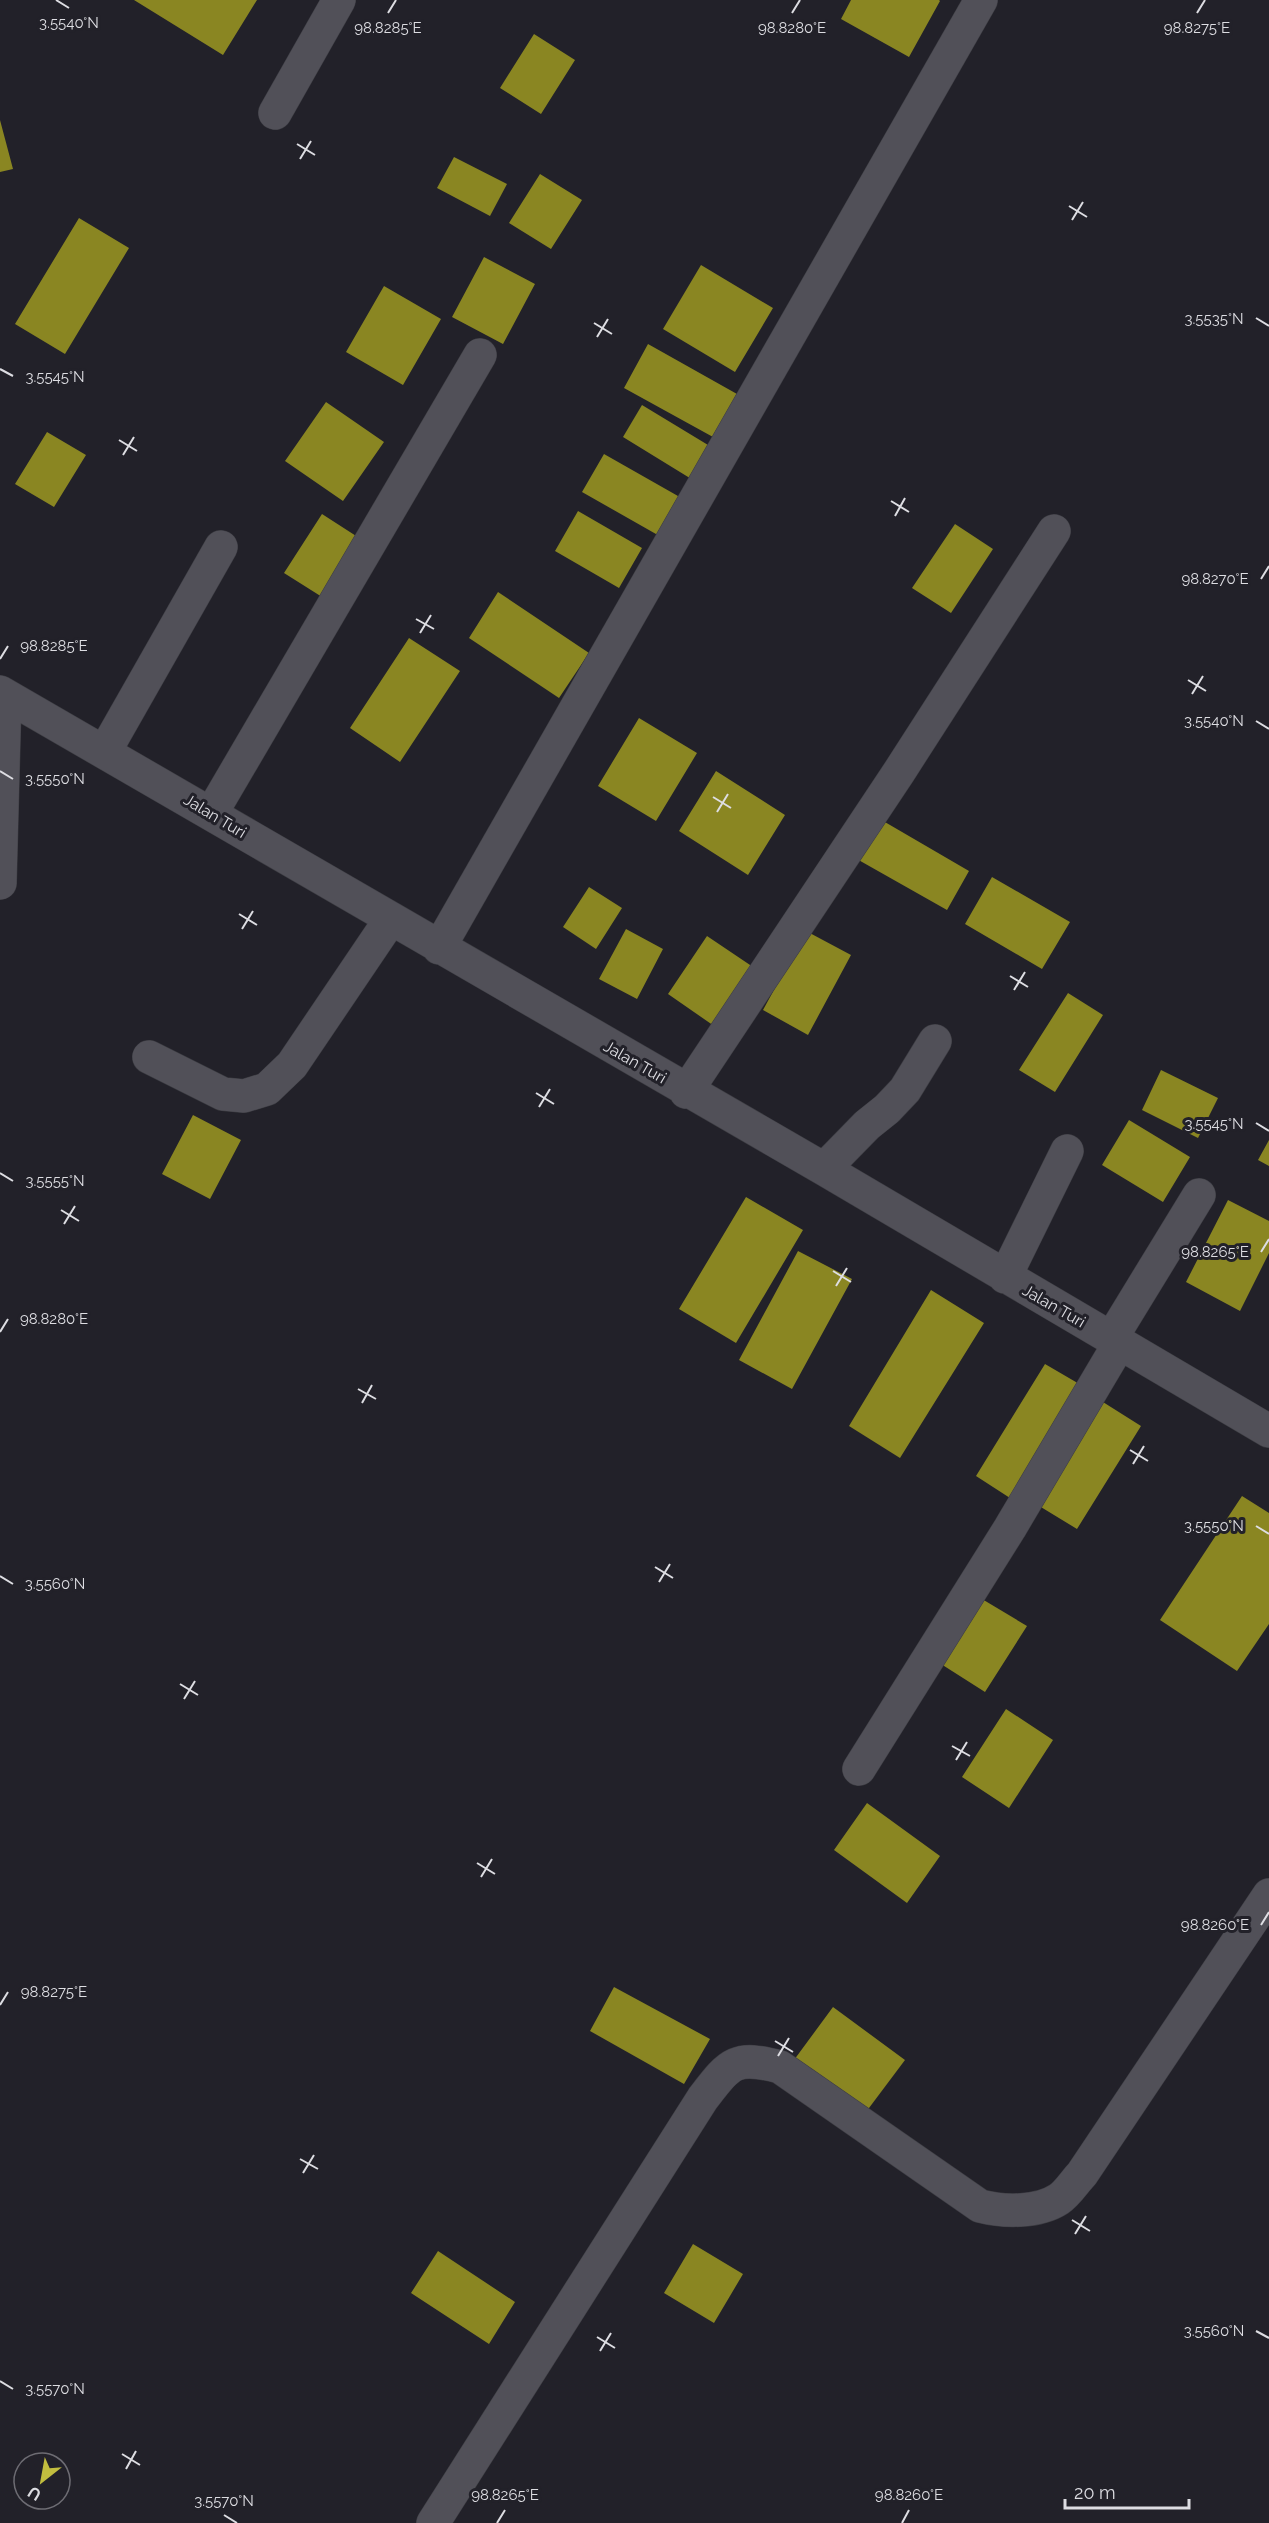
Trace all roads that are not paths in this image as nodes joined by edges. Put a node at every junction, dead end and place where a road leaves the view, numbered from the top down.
1 (339, 0) edge
2 (981, 0) edge
3 (275, 113) dead end
4 (480, 355) dead end
5 (1054, 531) dead end
6 (221, 547) dead end
7 (2, 694) edge
8 (105, 751) junction
9 (211, 814) junction
10 (0, 883) edge
11 (390, 920) junction
12 (439, 948) junction
13 (935, 1041) dead end
14 (149, 1057) dead end
15 (686, 1092) junction
16 (1067, 1151) dead end
17 (824, 1169) junction
18 (1199, 1195) dead end
19 (1005, 1277) junction
20 (1115, 1341) junction
21 (1269, 1431) edge
22 (859, 1769) dead end
23 (1269, 1894) edge
24 (433, 2523) edge

1 - 3 street
2 - 12 street
4 - 9 street
5 - 15 street
6 - 8 street
7 - 8 street, Jalan Turi
7 - 10 street
8 - 9 street, Jalan Turi
9 - 11 street, Jalan Turi
11 - 12 street, Jalan Turi
11 - 14 street
12 - 15 street, Jalan Turi
13 - 17 street
15 - 17 street, Jalan Turi
16 - 19 street
17 - 19 street, Jalan Turi
18 - 20 street
19 - 20 street, Jalan Turi
20 - 21 street, Jalan Turi
20 - 22 street
23 - 24 street

